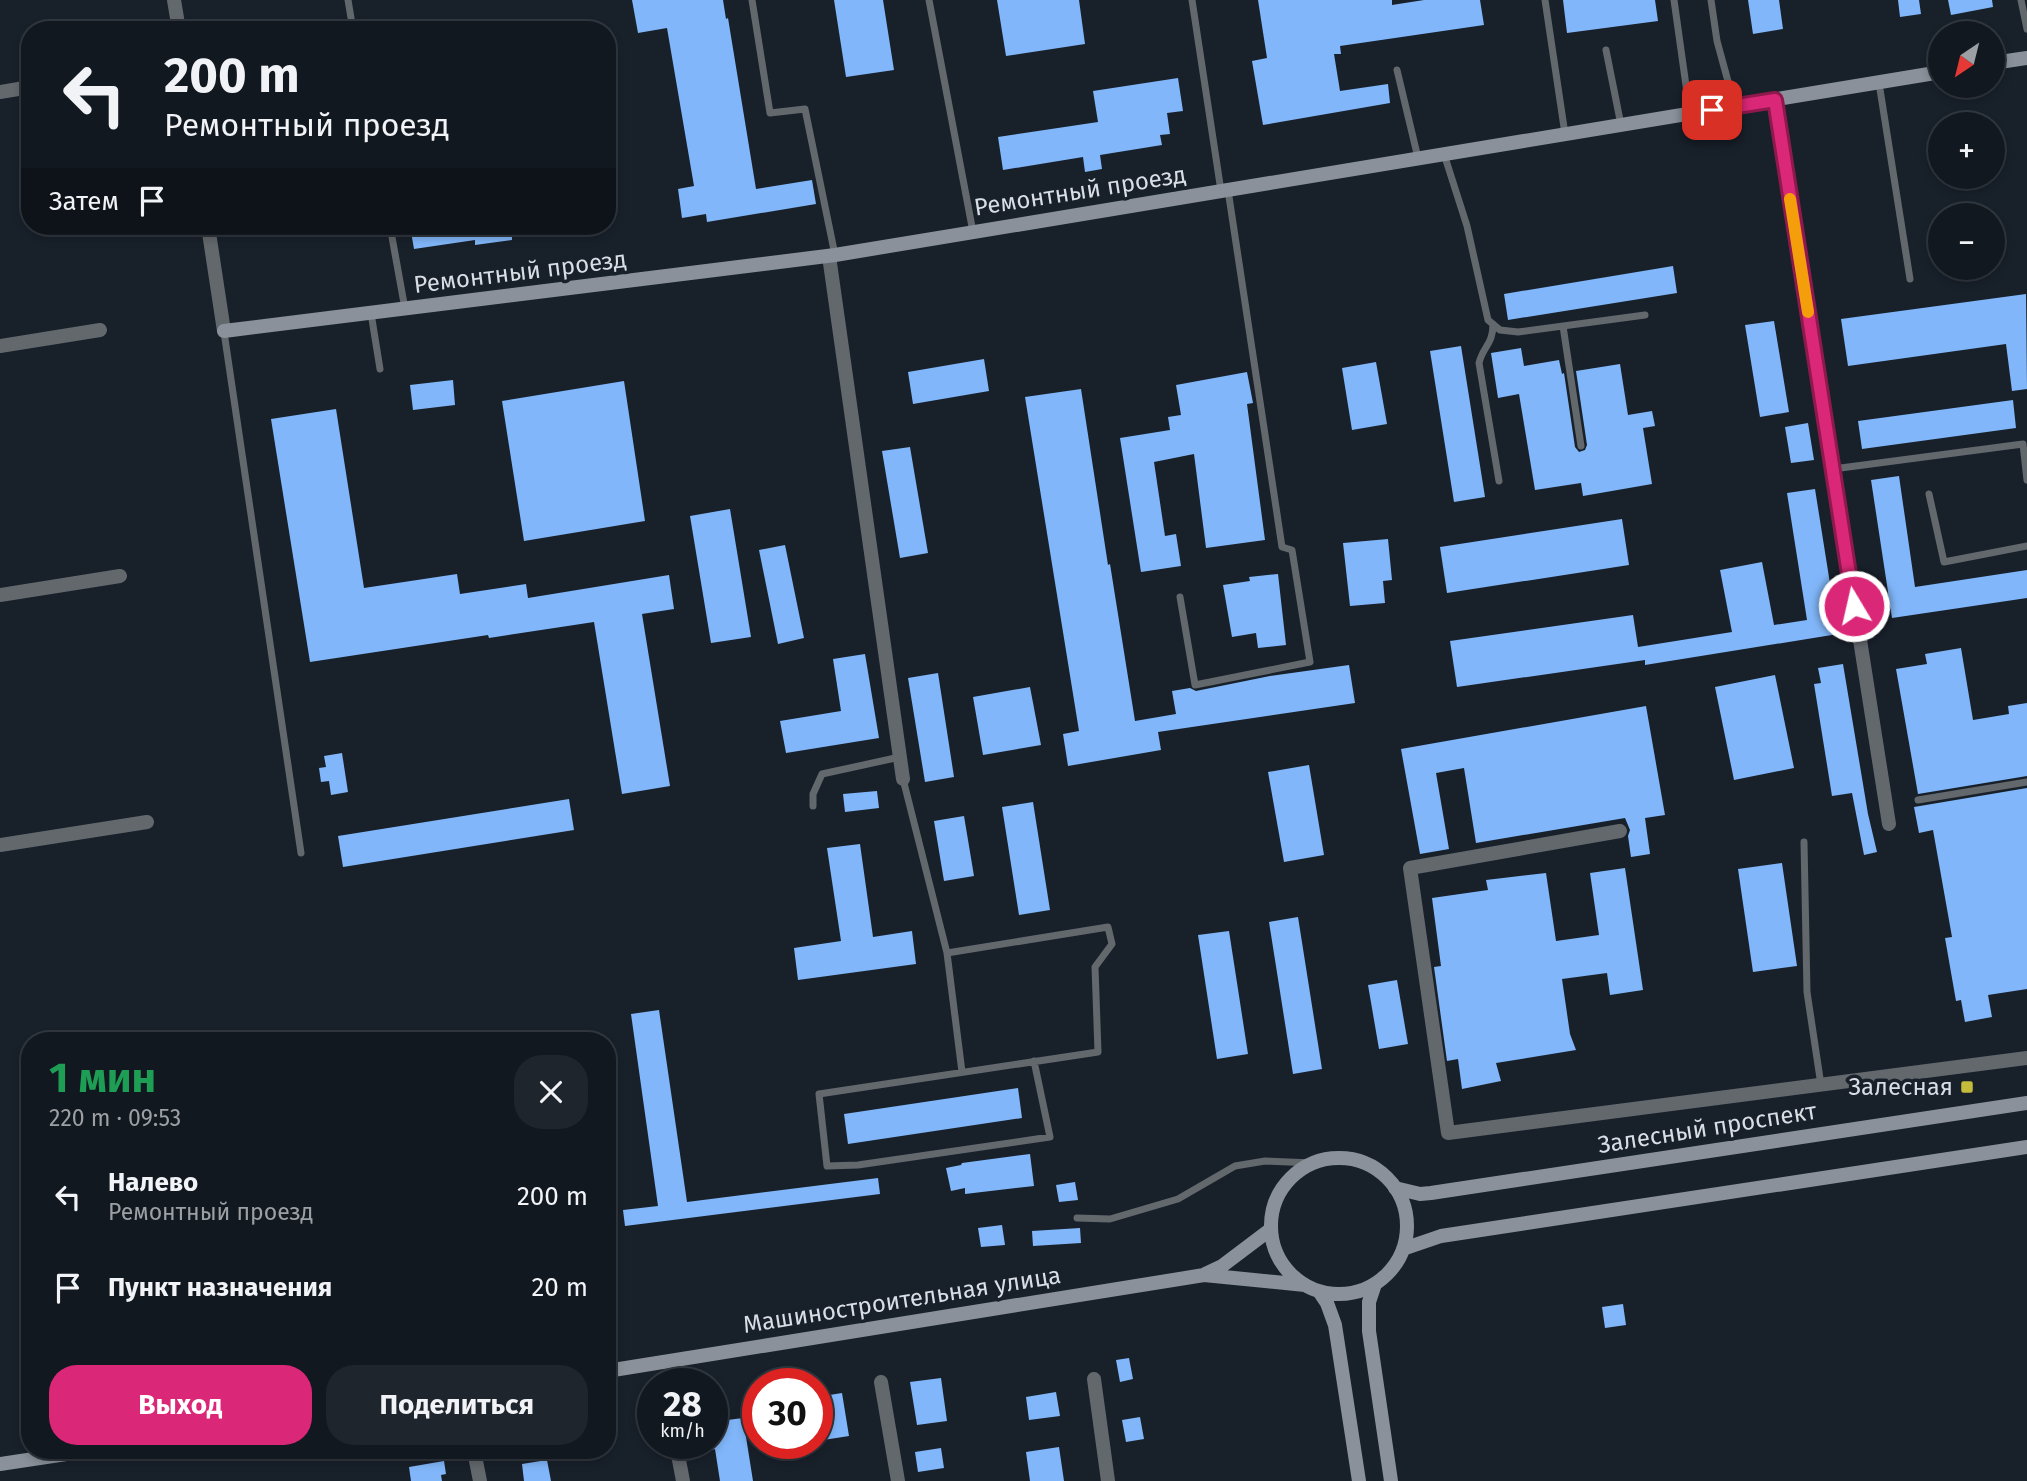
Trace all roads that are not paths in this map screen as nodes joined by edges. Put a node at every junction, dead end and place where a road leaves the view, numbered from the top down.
1 (174, 0) edge
2 (348, 0) edge
3 (752, 0) edge
4 (929, 0) edge
5 (1192, 0) edge
6 (1545, 0) edge
7 (1674, 0) edge
8 (1711, 0) edge
9 (2021, 0) edge
10 (178, 21) edge
11 (352, 21) edge
12 (2027, 29) edge
13 (1606, 50) dead end
14 (2027, 58) edge
15 (2006, 62) edge
16 (1397, 70) dead end
17 (1928, 74) edge
18 (1879, 83) junction
19 (21, 88) edge
20 (0, 92) edge
21 (1775, 100) junction
22 (1735, 107) junction
23 (1690, 114) junction
24 (1621, 125) junction
25 (1565, 135) junction
26 (1444, 154) junction
27 (1418, 159) junction
28 (1225, 191) junction
29 (973, 232) junction
30 (209, 235) edge
31 (392, 235) edge
32 (832, 255) junction
33 (1910, 279) dead end
34 (405, 309) junction
35 (371, 313) junction
36 (1644, 315) dead end
37 (1493, 324) junction
38 (1563, 326) junction
39 (100, 330) dead end
40 (224, 331) junction
41 (0, 346) edge
42 (380, 369) dead end
43 (1581, 446) dead end
44 (1833, 469) junction
45 (2027, 480) edge
46 (1499, 481) dead end
47 (1929, 494) dead end
48 (2027, 546) edge
49 (120, 576) dead end
50 (0, 595) edge
51 (1180, 597) dead end
52 (900, 757) junction
53 (903, 779) joint
54 (2027, 782) edge
55 (1918, 800) dead end
56 (813, 806) dead end
57 (147, 822) dead end
58 (1889, 824) dead end
59 (1620, 831) dead end
60 (1804, 842) dead end
61 (0, 845) edge
62 (301, 853) dead end
63 (947, 953) junction
64 (2027, 1058) edge
65 (1034, 1061) junction
66 (962, 1072) junction
67 (1821, 1084) junction
68 (2027, 1103) edge
69 (2027, 1147) edge
70 (1313, 1163) junction
71 (1395, 1188) junction
72 (1077, 1218) dead end
73 (1271, 1229) junction
74 (1404, 1249) junction
75 (1204, 1275) junction
76 (1375, 1284) junction
77 (1305, 1285) junction
78 (1319, 1291) junction
79 (616, 1370) edge
80 (1094, 1379) dead end
81 (881, 1382) dead end
82 (33, 1459) edge
83 (476, 1459) edge
84 (679, 1459) edge
85 (0, 1464) edge
86 (480, 1481) edge
87 (683, 1481) edge
88 (898, 1481) edge
89 (1108, 1481) edge
90 (1359, 1481) edge
91 (1391, 1481) edge

1 - 10 street
2 - 11 lane
3 - 32 lane
4 - 29 lane
5 - 28 lane
6 - 25 lane
7 - 23 lane
8 - 22 lane
9 - 12 lane
13 - 24 lane
14 - 15 street
16 - 27 lane
17 - 18 street, Ремонтный проезд
18 - 21 street, Ремонтный проезд
18 - 33 lane
19 - 20 street
21 - 22 street, Ремонтный проезд
21 - 44 street
22 - 23 street, Ремонтный проезд
23 - 24 street, Ремонтный проезд
24 - 25 street, Ремонтный проезд
25 - 26 street, Ремонтный проезд
26 - 27 street, Ремонтный проезд
26 - 37 lane
27 - 28 street, Ремонтный проезд
28 - 29 street, Ремонтный проезд
28 - 51 lane
29 - 32 street, Ремонтный проезд
30 - 40 street
31 - 34 lane
32 - 34 street, Ремонтный проезд
32 - 52 street
34 - 35 street, Ремонтный проезд
35 - 40 street, Ремонтный проезд
35 - 42 lane
36 - 38 lane
37 - 38 lane
37 - 46 lane
38 - 43 lane
39 - 41 street
40 - 62 lane
44 - 45 lane
44 - 58 street
47 - 48 lane
49 - 50 street
52 - 53 street
52 - 56 lane
53 - 63 lane
54 - 55 lane
57 - 61 street
59 - 67 street
60 - 67 lane
63 - 65 lane
63 - 66 lane
64 - 67 street
65 - 66 lane
65 - 66 lane
68 - 71 street, Залесный проспект
69 - 74 street
70 - 71 street
70 - 72 lane
70 - 73 street
71 - 74 street
73 - 75 street, Машиностроительная улица
73 - 77 street
74 - 76 street
75 - 77 street, Машиностроительная улица
75 - 79 street, Машиностроительная улица
76 - 78 street
76 - 91 street
77 - 78 street
78 - 90 street
80 - 89 street
81 - 88 street
82 - 85 street
83 - 86 street
84 - 87 street

